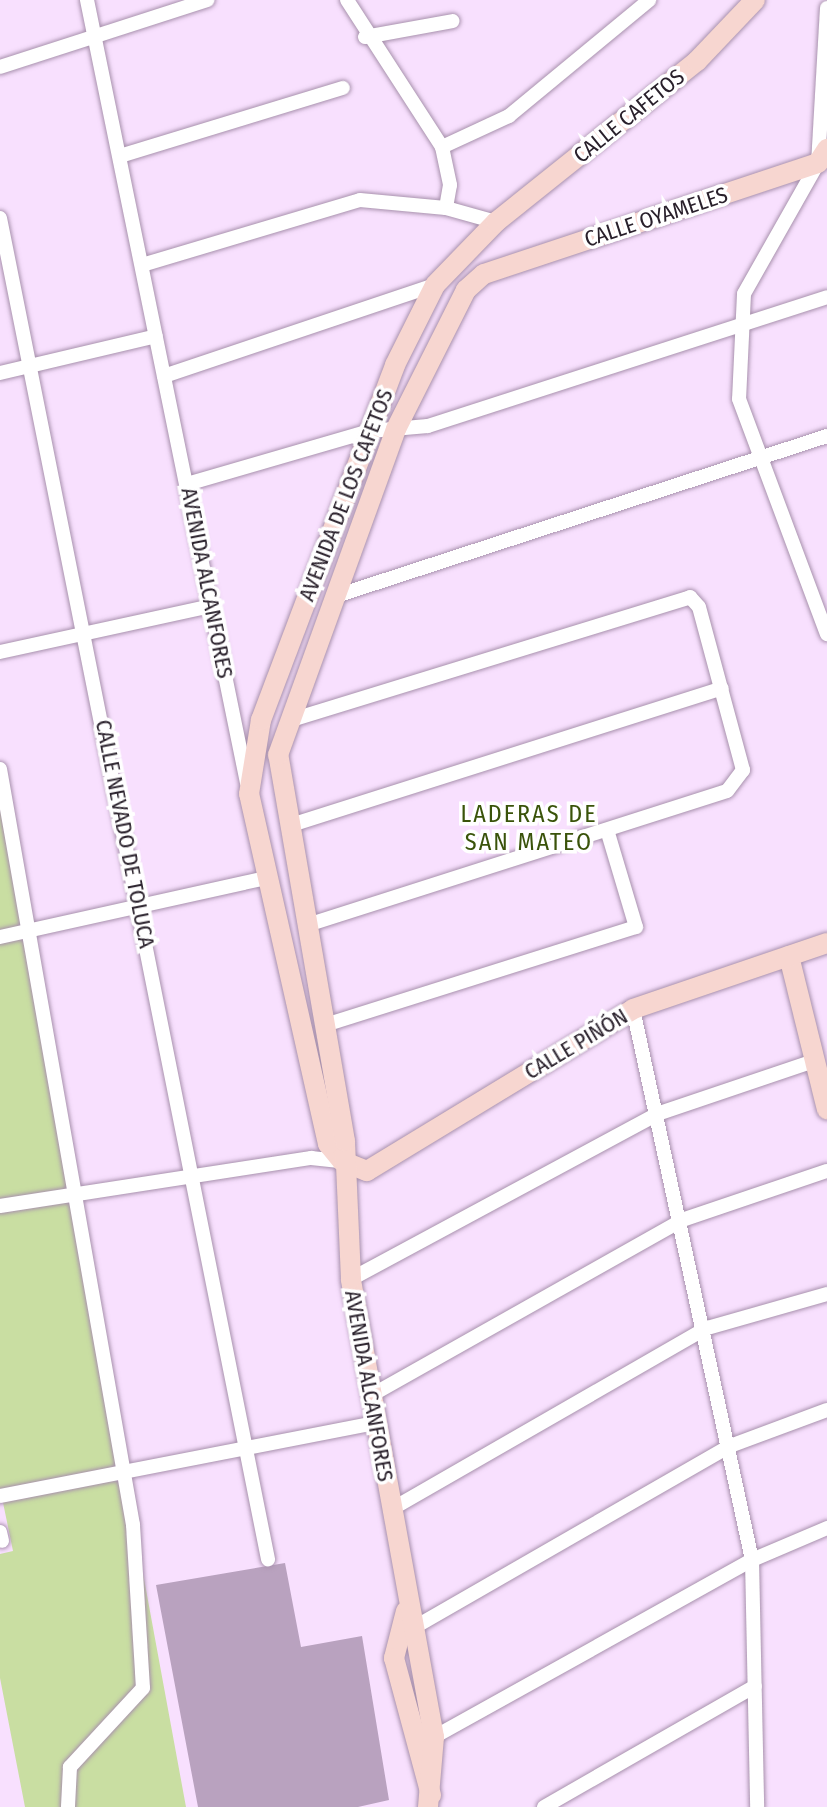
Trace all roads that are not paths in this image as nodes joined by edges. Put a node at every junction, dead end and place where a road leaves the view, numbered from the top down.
1 (87, 0) edge
2 (207, 0) edge
3 (347, 0) edge
4 (649, 0) edge
5 (755, 0) edge
6 (827, 8) edge
7 (453, 21) dead end
8 (365, 37) junction
9 (95, 40) junction
10 (0, 67) edge
11 (343, 88) dead end
12 (442, 147) junction
13 (120, 156) junction
14 (824, 157) edge
15 (446, 208) junction
16 (0, 218) edge
17 (496, 222) junction
18 (142, 265) junction
19 (484, 274) joint
20 (435, 285) junction
21 (827, 297) edge
22 (740, 327) junction
23 (156, 336) junction
24 (30, 365) junction
25 (0, 373) edge
26 (164, 376) junction
27 (396, 429) junction
28 (370, 431) junction
29 (827, 436) edge
30 (759, 460) junction
31 (187, 484) junction
32 (827, 575) edge
33 (811, 580) junction
34 (333, 597) junction
35 (211, 606) junction
36 (827, 634) edge
37 (85, 635) junction
38 (0, 652) edge
39 (722, 688) junction
40 (288, 721) junction
41 (0, 769) edge
42 (280, 786) junction
43 (249, 794) junction
44 (288, 826) junction
45 (607, 830) junction
46 (266, 878) junction
47 (140, 906) junction
48 (307, 925) junction
49 (29, 931) junction
50 (0, 937) edge
51 (827, 943) edge
52 (789, 956) junction
53 (633, 1009) junction
54 (325, 1025) junction
55 (814, 1061) junction
56 (827, 1109) edge
57 (657, 1114) junction
58 (342, 1161) junction
59 (827, 1171) edge
60 (194, 1178) junction
61 (79, 1198) junction
62 (0, 1206) edge
63 (682, 1220) junction
64 (351, 1279) junction
65 (827, 1294) edge
66 (707, 1328) junction
67 (370, 1396) junction
68 (827, 1410) edge
69 (374, 1423) junction
70 (730, 1446) junction
71 (251, 1449) junction
72 (123, 1475) junction
73 (0, 1496) edge
74 (390, 1510) junction
75 (827, 1528) edge
76 (268, 1559) dead end
77 (752, 1560) junction
78 (406, 1631) junction
79 (755, 1686) junction
80 (434, 1737) junction
81 (432, 1803) edge
82 (68, 1807) edge
83 (544, 1807) edge
84 (757, 1807) edge

1 - 9 street, AVENIDA ALCANFORES
2 - 9 street
3 - 8 street
4 - 12 street
5 - 17 street, CALLE CAFETOS
6 - 14 street
7 - 8 street
8 - 12 street
9 - 10 street
9 - 13 street, AVENIDA ALCANFORES
11 - 13 street
12 - 15 street
13 - 18 street, AVENIDA ALCANFORES
14 - 19 street, CALLE OYAMELES
14 - 22 street
15 - 17 street
15 - 18 street
16 - 24 street, CALLE NEVADO DE TOLUCA
17 - 20 street, AVENIDA DE LOS CAFETOS
18 - 23 street, AVENIDA ALCANFORES
19 - 27 street, AVENIDA DE LOS CAFETOS
20 - 26 street
20 - 28 street, AVENIDA DE LOS CAFETOS
21 - 22 street
22 - 27 street
22 - 30 street
23 - 24 street
23 - 26 street, AVENIDA ALCANFORES
24 - 25 street
24 - 37 street, CALLE NEVADO DE TOLUCA
26 - 31 street, AVENIDA ALCANFORES
27 - 28 street
27 - 34 street, AVENIDA DE LOS CAFETOS
28 - 31 street
28 - 43 street, AVENIDA DE LOS CAFETOS
29 - 30 street
30 - 33 street
30 - 34 street
31 - 35 street, AVENIDA ALCANFORES
32 - 33 street
33 - 36 street
34 - 40 street, AVENIDA DE LOS CAFETOS
35 - 37 street
35 - 43 street, AVENIDA ALCANFORES
37 - 38 street
37 - 47 street, CALLE NEVADO DE TOLUCA
39 - 40 street
39 - 44 street
39 - 45 street
40 - 42 street, AVENIDA DE LOS CAFETOS
41 - 49 street
42 - 43 street
42 - 44 street, AVENIDA ALCANFORES
43 - 46 street, AVENIDA ALCANFORES
44 - 48 street, AVENIDA ALCANFORES
45 - 48 street
45 - 54 street
46 - 47 street
46 - 58 street, AVENIDA ALCANFORES
47 - 49 street
47 - 60 street, CALLE NEVADO DE TOLUCA
48 - 54 street, AVENIDA ALCANFORES
49 - 50 street
49 - 61 street
51 - 52 street, CALLE PIÑÓN
52 - 53 street, CALLE PIÑÓN
52 - 55 street
53 - 57 street
53 - 58 street, CALLE PIÑÓN
54 - 58 street, AVENIDA ALCANFORES
55 - 56 street
55 - 57 street
57 - 63 street
57 - 64 street
58 - 60 street
58 - 64 street, AVENIDA ALCANFORES
59 - 63 street
60 - 61 street
60 - 71 street, CALLE NEVADO DE TOLUCA
61 - 62 street
61 - 72 street
63 - 66 street
63 - 67 street
64 - 67 street, AVENIDA ALCANFORES
65 - 66 street
66 - 70 street
66 - 74 street
67 - 69 street, AVENIDA ALCANFORES
68 - 70 street
69 - 71 street
69 - 74 street, AVENIDA ALCANFORES
70 - 77 street
70 - 78 street
71 - 72 street
71 - 76 street, CALLE NEVADO DE TOLUCA
72 - 73 street
72 - 82 street
74 - 78 street, AVENIDA ALCANFORES
75 - 77 street
77 - 79 street
77 - 80 street
78 - 80 street, AVENIDA ALCANFORES
78 - 81 street, AVENIDA ALCANFORES
79 - 83 street
79 - 84 street
80 - 81 street, AVENIDA ALCANFORES

